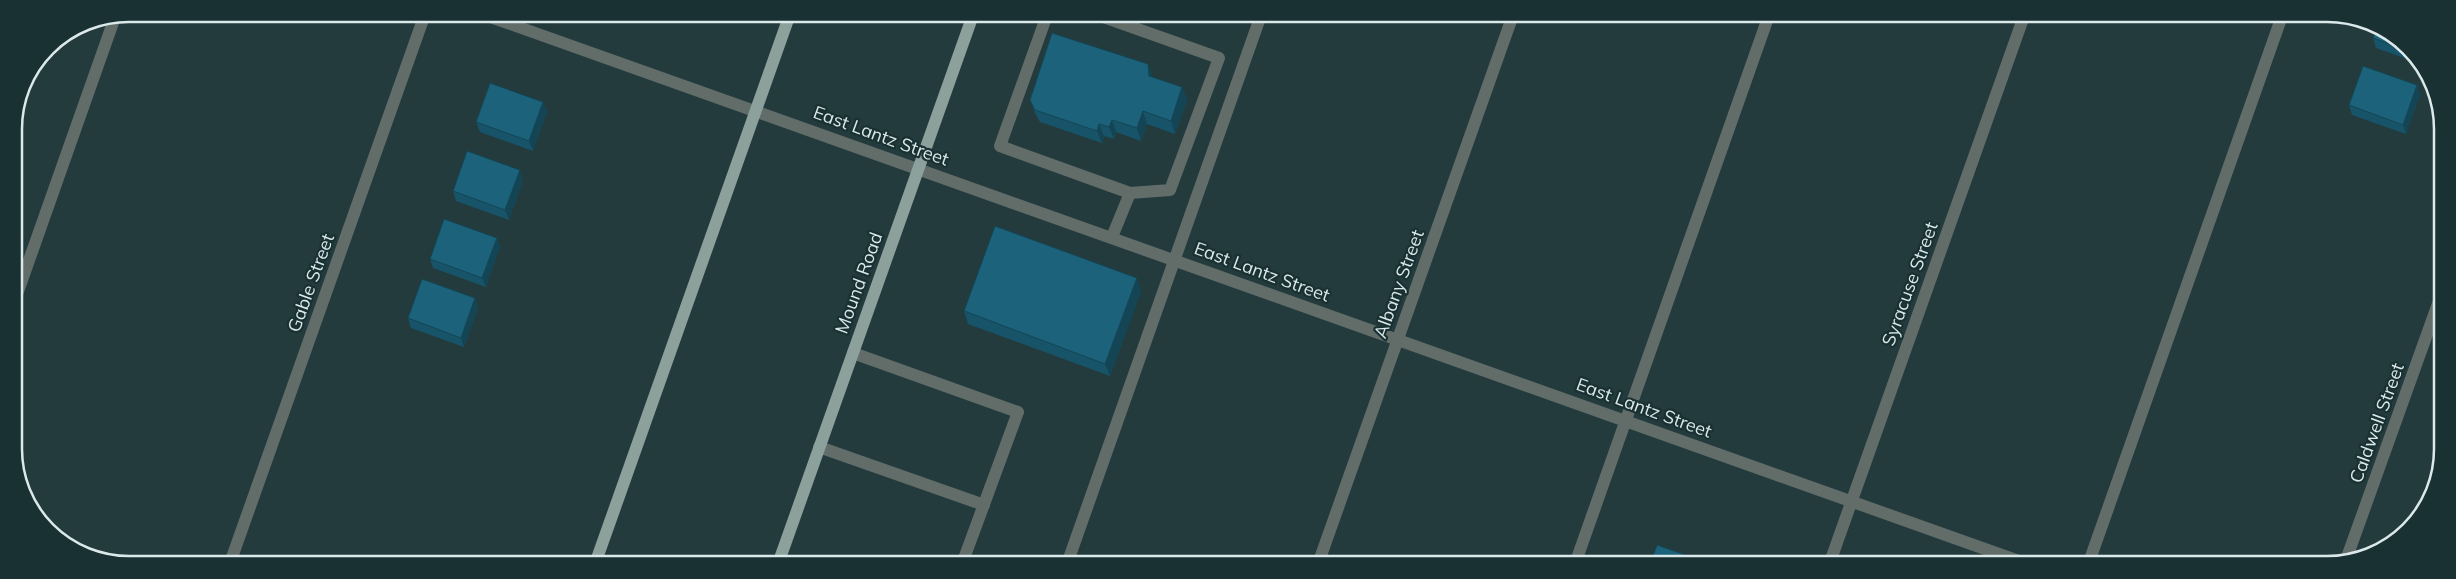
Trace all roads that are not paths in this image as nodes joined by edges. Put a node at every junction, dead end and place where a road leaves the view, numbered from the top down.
1 (422, 22) edge
2 (505, 22) edge
3 (787, 22) edge
4 (971, 22) edge
5 (1044, 22) edge
6 (1118, 22) edge
7 (1259, 22) edge
8 (1511, 22) edge
9 (1768, 22) edge
10 (2022, 22) edge
11 (2280, 22) edge
12 (113, 24) edge
13 (756, 110) junction
14 (919, 168) junction
15 (1130, 193) junction
16 (1112, 237) junction
17 (1176, 260) junction
18 (23, 279) edge
19 (2434, 315) edge
20 (1398, 339) junction
21 (853, 353) junction
22 (1626, 420) junction
23 (819, 447) junction
24 (1852, 501) junction
25 (984, 505) junction
26 (2348, 554) edge
27 (232, 556) edge
28 (598, 556) edge
29 (781, 556) edge
30 (965, 556) edge
31 (1070, 556) edge
32 (1321, 556) edge
33 (1577, 556) edge
34 (1832, 556) edge
35 (2005, 556) edge
36 (2091, 556) edge

1 - 27 street, Gable Street
2 - 13 street, East Lantz Street
3 - 13 main road
4 - 14 main road, Mound Road
5 - 15 street
6 - 15 street
7 - 17 street
8 - 20 street, Albany Street
9 - 22 street
10 - 24 street, Syracuse Street
11 - 36 street
12 - 18 street
13 - 14 street, East Lantz Street
13 - 28 main road
14 - 16 street, East Lantz Street
14 - 21 main road, Mound Road
15 - 16 street
16 - 17 street, East Lantz Street
17 - 20 street, East Lantz Street
17 - 31 street
19 - 26 street, Caldwell Street
20 - 22 street, East Lantz Street
20 - 32 street, Albany Street
21 - 23 main road, Mound Road
21 - 25 street
22 - 24 street, East Lantz Street
22 - 33 street
23 - 25 street
23 - 29 main road, Mound Road
24 - 34 street, Syracuse Street
24 - 35 street, East Lantz Street
25 - 30 street

